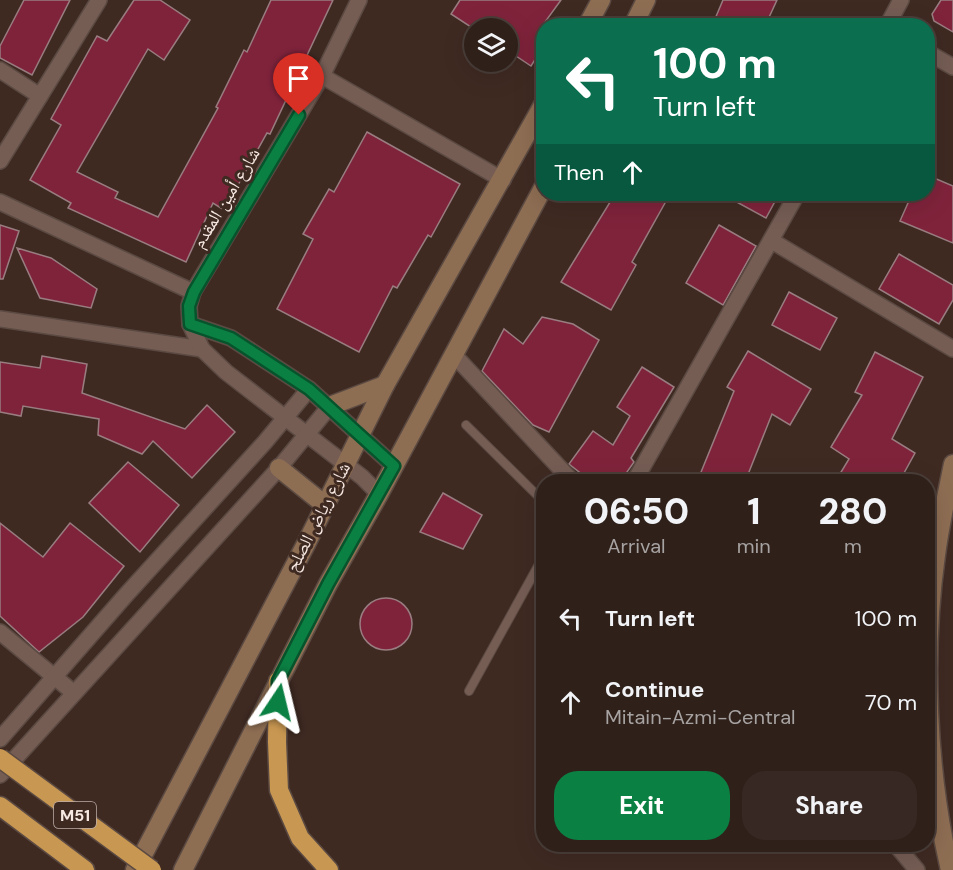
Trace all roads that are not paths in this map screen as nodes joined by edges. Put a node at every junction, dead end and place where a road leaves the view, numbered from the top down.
1 (99, 0) edge
2 (359, 0) edge
3 (601, 0) edge
4 (646, 0) edge
5 (902, 0) edge
6 (591, 18) edge
7 (637, 18) edge
8 (892, 18) edge
9 (935, 57) edge
10 (953, 67) edge
11 (0, 70) edge
12 (322, 76) junction
13 (40, 96) junction
14 (536, 118) edge
15 (0, 161) edge
16 (502, 180) junction
17 (536, 201) edge
18 (793, 201) edge
19 (0, 202) edge
20 (772, 241) junction
21 (194, 292) junction
22 (0, 319) edge
23 (190, 324) junction
24 (202, 349) junction
25 (953, 349) edge
26 (453, 354) junction
27 (385, 385) junction
28 (309, 389) junction
29 (330, 406) junction
30 (285, 418) junction
31 (466, 425) dead end
32 (360, 433) junction
33 (306, 434) junction
34 (345, 464) junction
35 (953, 464) edge
36 (394, 466) junction
37 (279, 468) junction
38 (566, 474) edge
39 (639, 474) edge
40 (379, 494) junction
41 (536, 494) edge
42 (325, 505) junction
43 (935, 566) edge
44 (536, 570) edge
45 (0, 632) edge
46 (55, 676) junction
47 (278, 681) junction
48 (469, 691) dead end
49 (74, 693) junction
50 (0, 739) edge
51 (0, 758) edge
52 (0, 775) edge
53 (935, 784) edge
54 (0, 806) edge
55 (902, 852) edge
56 (85, 870) edge
57 (135, 870) edge
58 (152, 870) edge
59 (183, 870) edge
60 (329, 870) edge
61 (917, 870) edge
62 (950, 870) edge

1 - 13 street
2 - 12 street, شارع أمين المقدم
3 - 6 street
4 - 7 street
5 - 8 street
9 - 10 street
11 - 13 street
12 - 16 street
12 - 21 street, شارع أمين المقدم
13 - 15 street
14 - 16 street, شارع رياض الصلح
16 - 27 street, شارع رياض الصلح
17 - 26 street
18 - 20 street
19 - 21 street
20 - 25 street
20 - 39 street
21 - 23 street, شارع أمين المقدم
22 - 24 street
23 - 24 street
23 - 28 street
24 - 30 street
26 - 36 street
26 - 38 street
27 - 29 street
27 - 32 street, شارع رياض الصلح
28 - 29 street
28 - 30 street
29 - 32 street
29 - 33 street
30 - 33 street
30 - 46 street
31 - 41 lane
32 - 34 street, شارع رياض الصلح
32 - 36 street
33 - 34 street
33 - 37 street
34 - 40 street
34 - 42 street, شارع رياض الصلح
35 - 43 street
36 - 40 street
37 - 42 street
37 - 49 street
40 - 47 street
42 - 57 street, شارع رياض الصلح
44 - 48 lane
45 - 46 street
46 - 49 street
46 - 50 street
47 - 59 street
47 - 60 highway
49 - 52 street
51 - 58 highway, M51, bridge
53 - 62 street
54 - 56 highway, M51
55 - 61 street

